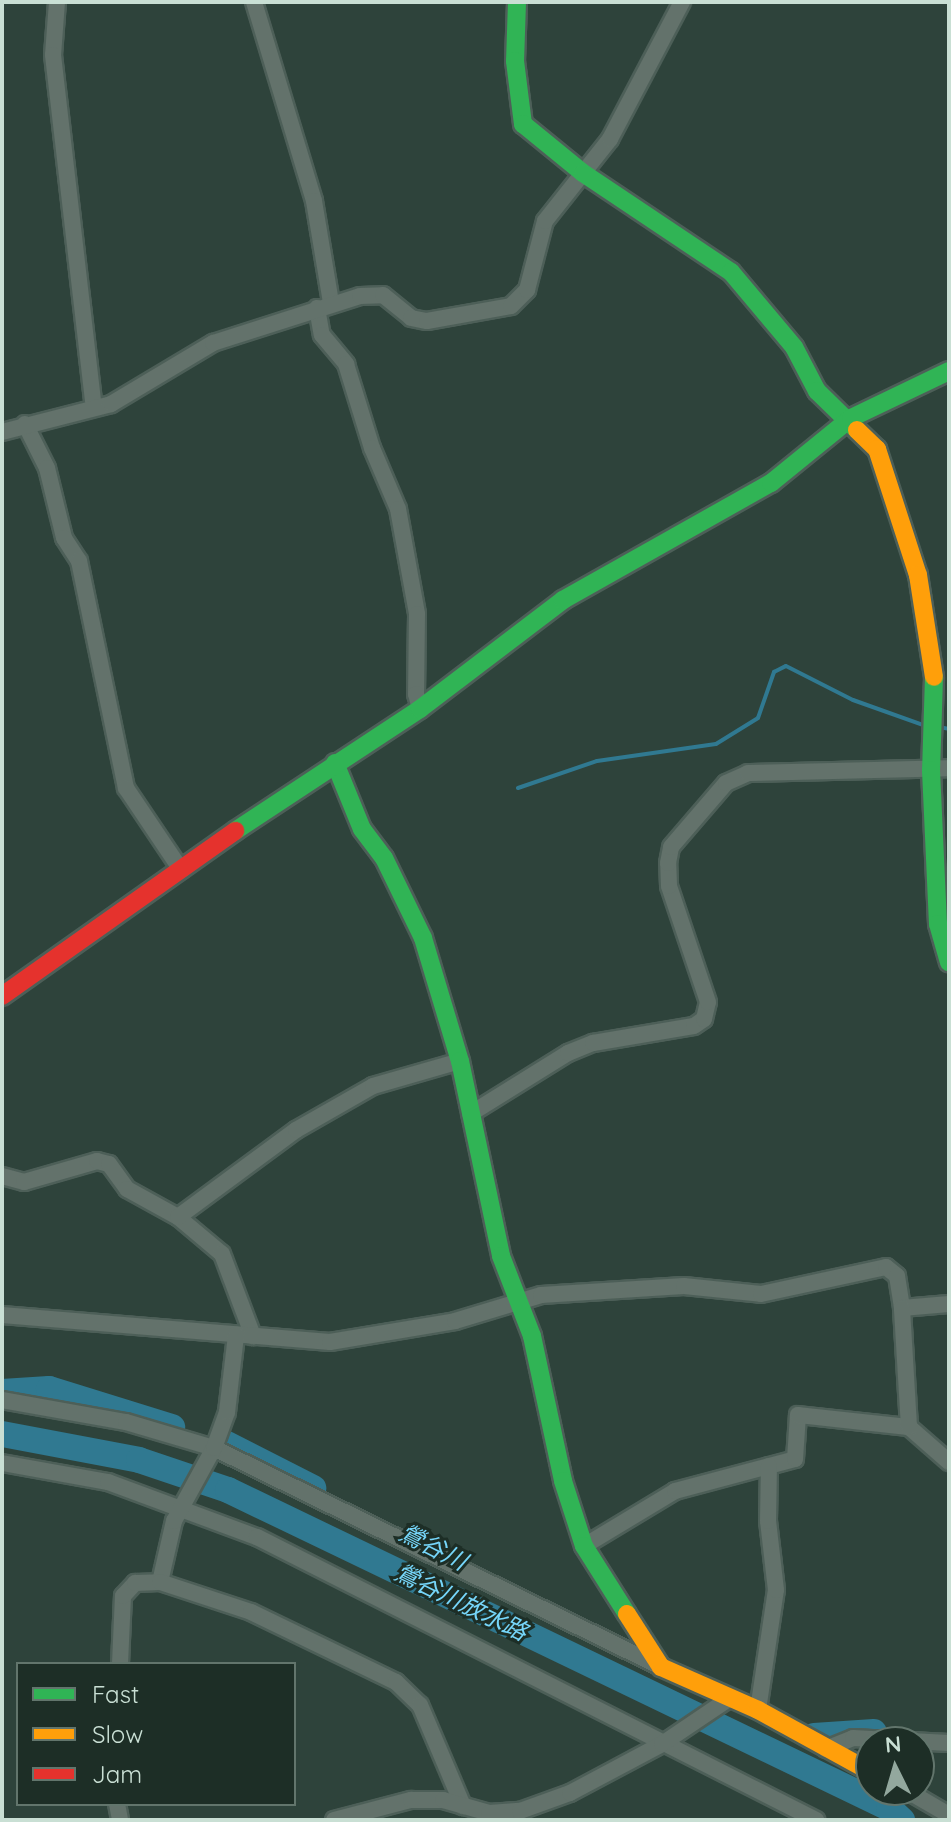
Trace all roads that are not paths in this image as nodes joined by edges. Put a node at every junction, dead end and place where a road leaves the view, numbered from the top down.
1 (57, 2) edge
2 (254, 2) edge
3 (517, 2) edge
4 (682, 2) edge
5 (583, 173) junction
6 (324, 306) junction
7 (949, 371) edge
8 (94, 408) junction
9 (851, 418) junction
10 (25, 424) junction
11 (2, 432) edge
12 (420, 709) junction
13 (335, 763) junction
14 (940, 769) edge
15 (181, 870) junction
16 (949, 962) edge
17 (2, 996) edge
18 (460, 1061) junction
19 (470, 1114) junction
20 (2, 1176) edge
21 (178, 1217) junction
22 (518, 1299) junction
23 (949, 1304) edge
24 (902, 1308) junction
25 (2, 1315) edge
26 (244, 1336) junction
27 (2, 1400) edge
28 (909, 1427) junction
29 (212, 1452) junction
30 (949, 1462) edge
31 (2, 1463) edge
32 (769, 1466) junction
33 (184, 1504) junction
34 (584, 1546) junction
35 (160, 1582) junction
36 (120, 1662) edge
37 (661, 1667) junction
38 (724, 1702) junction
39 (758, 1710) junction
40 (666, 1740) junction
41 (949, 1743) edge
42 (826, 1749) junction
43 (855, 1764) edge
44 (463, 1806) junction
45 (334, 1820) edge
46 (816, 1820) edge

1 - 8 street
2 - 6 street
3 - 5 street
4 - 5 street
5 - 6 street
5 - 9 street
6 - 8 street
6 - 12 street
7 - 9 street
8 - 10 street
9 - 12 street
9 - 14 street
10 - 11 street
10 - 15 street
12 - 13 street
13 - 15 street
13 - 18 street
14 - 16 street
14 - 19 street
15 - 17 street
18 - 19 street
18 - 21 street
19 - 22 street
20 - 21 street
21 - 26 street
22 - 24 street
22 - 26 street
22 - 34 street
23 - 24 street
24 - 28 street
25 - 26 street
26 - 29 street
27 - 29 street
28 - 30 street
28 - 32 street
29 - 33 street
29 - 37 street
31 - 33 street
32 - 34 street
32 - 39 street
33 - 35 street
33 - 40 street
34 - 37 street
35 - 36 street
35 - 44 street
37 - 38 street
38 - 39 street
38 - 40 street
39 - 42 street
40 - 44 street
40 - 46 street
41 - 42 street
42 - 43 street
44 - 45 street

